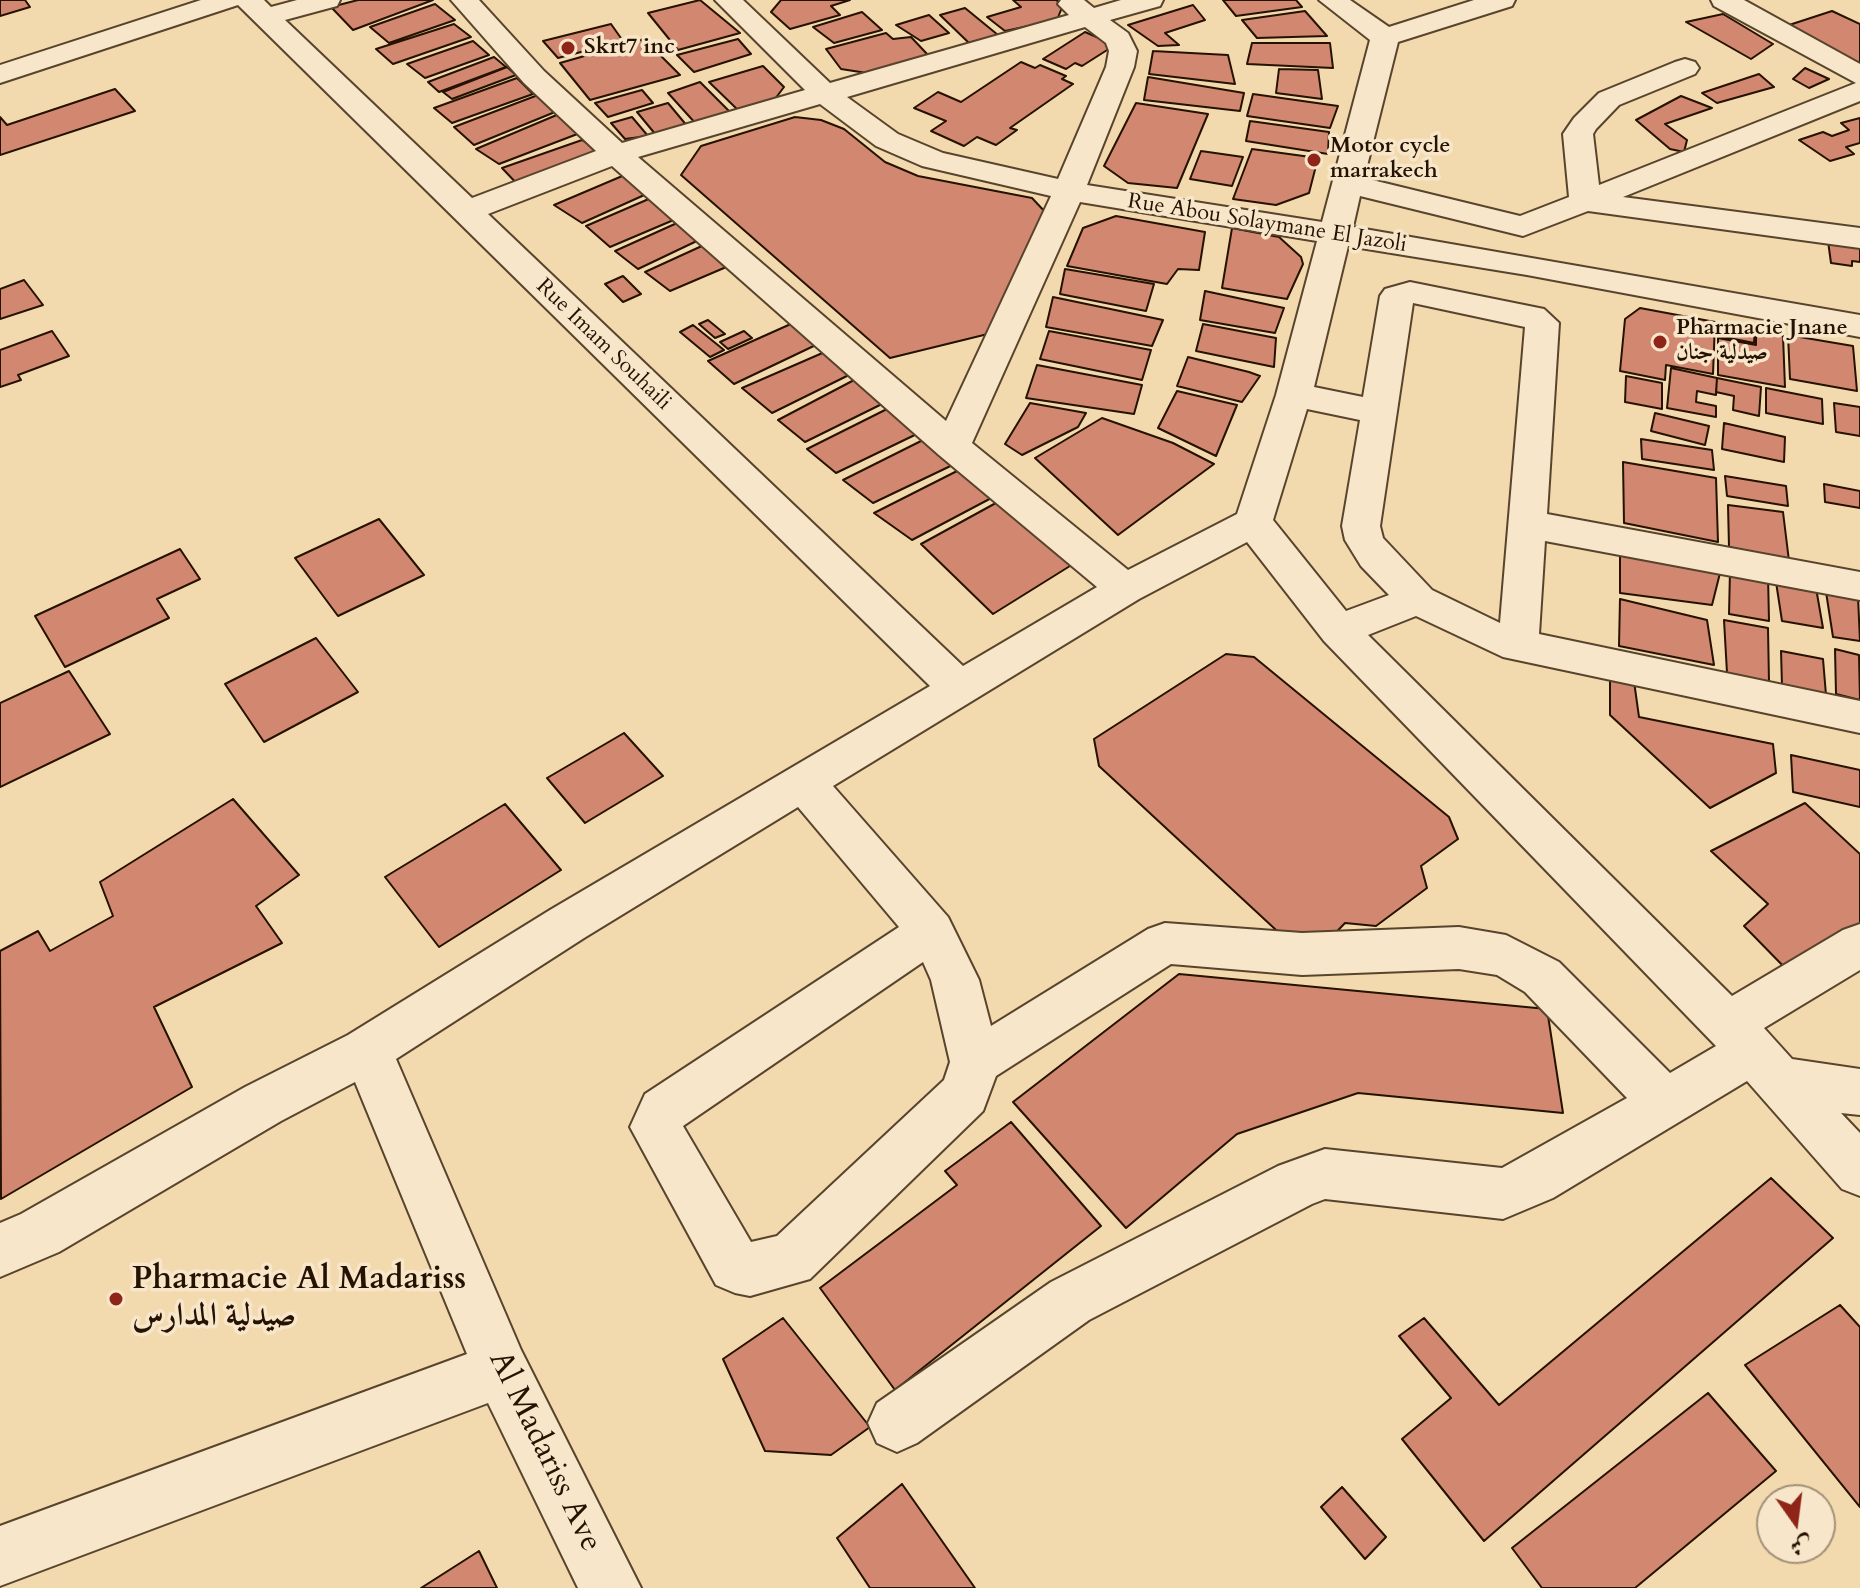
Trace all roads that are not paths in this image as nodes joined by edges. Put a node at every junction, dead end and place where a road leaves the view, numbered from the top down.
1 (228, 0) edge
2 (327, 0) edge
3 (464, 0) edge
4 (729, 0) edge
5 (1150, 0) edge
6 (1332, 0) edge
7 (1502, 0) edge
8 (1724, 0) edge
9 (258, 8) edge
10 (1078, 9) edge
11 (1385, 37) junction
12 (1685, 68) dead end
13 (0, 74) edge
14 (1860, 76) edge
15 (1860, 91) edge
16 (826, 95) junction
17 (616, 154) junction
18 (1346, 183) junction
19 (1069, 191) junction
20 (1585, 201) junction
21 (465, 212) junction
22 (1523, 226) junction
23 (1336, 237) junction
24 (1860, 238) edge
25 (1527, 265) junction
26 (1860, 326) edge
27 (1294, 395) junction
28 (1380, 412) junction
29 (952, 446) junction
30 (1253, 522) junction
31 (1528, 524) junction
32 (1860, 586) edge
33 (1125, 589) junction
34 (1418, 600) junction
35 (1338, 630) junction
36 (1513, 644) junction
37 (960, 689) junction
38 (1860, 717) edge
39 (805, 784) junction
40 (931, 931) junction
41 (1860, 945) edge
42 (366, 1051) junction
43 (1754, 1052) junction
44 (975, 1062) junction
45 (1860, 1092) edge
46 (1665, 1102) junction
47 (1860, 1171) edge
48 (0, 1250) edge
49 (501, 1370) junction
50 (897, 1423) dead end
51 (0, 1556) edge
52 (610, 1588) edge

1 - 13 street
2 - 9 street
3 - 17 street
4 - 16 street, Rue Abou Solaymane El Jazoli
5 - 10 street
6 - 11 street
7 - 11 street
8 - 14 street
9 - 21 street, Rue Imam Souhaili
10 - 16 street
10 - 19 street
11 - 18 street
12 - 20 street
15 - 20 street
16 - 17 street
16 - 19 street, Rue Abou Solaymane El Jazoli
17 - 21 street
17 - 29 street
18 - 22 street
18 - 23 street
19 - 23 street, Rue Abou Solaymane El Jazoli
19 - 29 street
20 - 22 street
20 - 24 street
21 - 37 street, Rue Imam Souhaili
22 - 25 street
23 - 25 street, Rue Abou Solaymane El Jazoli
23 - 27 street
25 - 26 street, Rue Abou Solaymane El Jazoli
27 - 28 street
27 - 30 street
28 - 31 street
28 - 34 street
29 - 33 street
30 - 33 street
30 - 35 street
31 - 32 street
31 - 36 street
33 - 37 street
34 - 35 street
34 - 36 street
35 - 43 street
36 - 38 street
37 - 39 street
39 - 40 street
39 - 42 street
40 - 44 street
40 - 44 street
41 - 43 street
42 - 48 street
42 - 49 street, Al Madariss Ave
43 - 45 street
43 - 46 street
43 - 47 street
44 - 46 street
46 - 50 street
49 - 51 street
49 - 52 street, Al Madariss Ave

